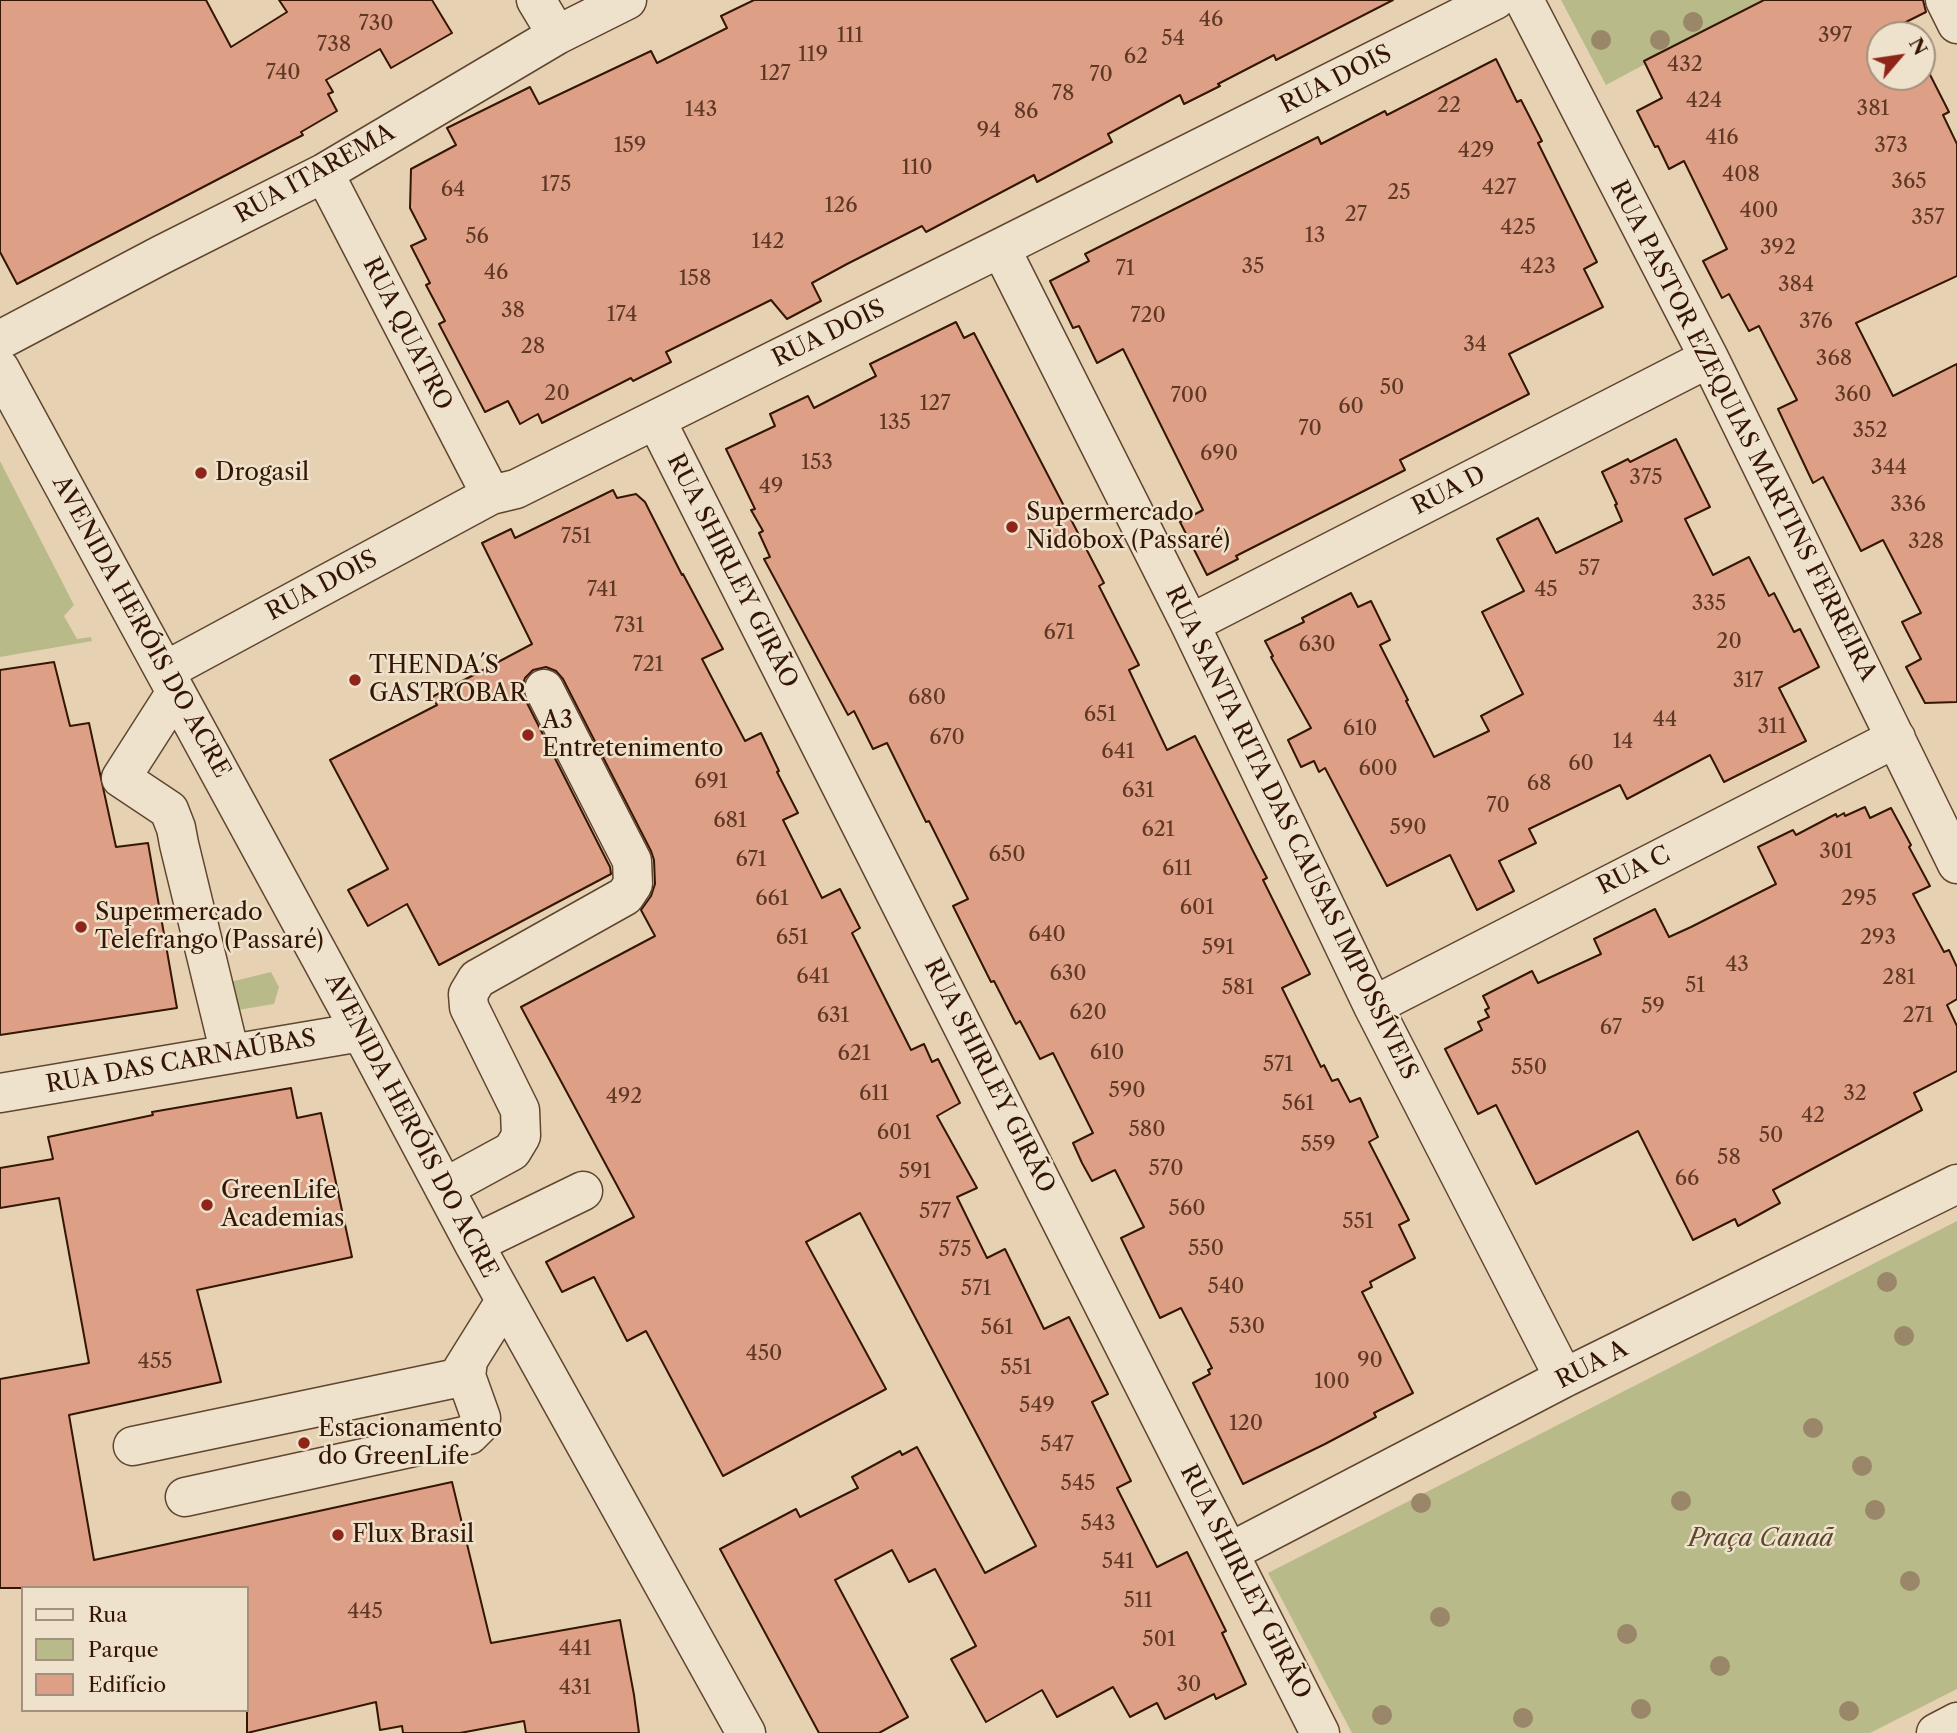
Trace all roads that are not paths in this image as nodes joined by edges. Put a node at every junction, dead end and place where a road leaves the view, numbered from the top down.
1 (536, 0) edge
2 (627, 0) edge
3 (1495, 0) edge
4 (1524, 0) edge
5 (1945, 0) edge
6 (1957, 24) edge
7 (556, 35) junction
8 (324, 173) junction
9 (1000, 249) junction
10 (0, 341) edge
11 (1709, 358) junction
12 (0, 369) edge
13 (656, 420) junction
14 (491, 495) junction
15 (1190, 624) junction
16 (170, 682) junction
17 (544, 690) dead end
18 (1896, 738) junction
19 (1957, 864) edge
20 (1373, 1006) junction
21 (361, 1032) junction
22 (230, 1054) junction
23 (0, 1093) edge
24 (1957, 1184) edge
25 (444, 1188) junction
26 (583, 1191) dead end
27 (474, 1244) junction
28 (505, 1301) junction
29 (468, 1361) junction
30 (1564, 1378) junction
31 (133, 1446) dead end
32 (185, 1497) dead end
33 (1230, 1552) junction
34 (1957, 1722) edge
35 (746, 1733) edge
36 (1320, 1733) edge
37 (1936, 1733) edge

1 - 7 street
2 - 7 street, RUA ITAREMA
3 - 9 street, RUA DOIS
4 - 11 street, RUA PASTOR EZEQUIAS MARTINS FERREIRA
5 - 6 street
7 - 8 street, RUA ITAREMA
8 - 10 street, RUA ITAREMA
8 - 14 street, RUA QUATRO
9 - 13 street, RUA DOIS
9 - 15 street, RUA SANTA RITA DAS CAUSAS IMPOSSÍVEIS
11 - 15 street, RUA D
11 - 18 street, RUA PASTOR EZEQUIAS MARTINS FERREIRA
12 - 16 street, AVENIDA HERÓIS DO ACRE
13 - 14 street, RUA DOIS
13 - 33 street, RUA SHIRLEY GIRÃO
14 - 16 street, RUA DOIS
15 - 20 street, RUA SANTA RITA DAS CAUSAS IMPOSSÍVEIS
16 - 21 street, AVENIDA HERÓIS DO ACRE
16 - 22 street
17 - 25 street
18 - 19 street, RUA PASTOR EZEQUIAS MARTINS FERREIRA
18 - 20 street, RUA C
20 - 30 street, RUA SANTA RITA DAS CAUSAS IMPOSSÍVEIS
21 - 22 street, RUA DAS CARNAÚBAS
21 - 25 street, AVENIDA HERÓIS DO ACRE
22 - 23 street, RUA DAS CARNAÚBAS
24 - 30 street, RUA A
25 - 27 street, AVENIDA HERÓIS DO ACRE
26 - 27 street
27 - 28 street, AVENIDA HERÓIS DO ACRE
28 - 29 street
28 - 35 street, AVENIDA HERÓIS DO ACRE
29 - 31 street
29 - 32 street
30 - 33 street, RUA A
33 - 36 street, RUA SHIRLEY GIRÃO
34 - 37 street

